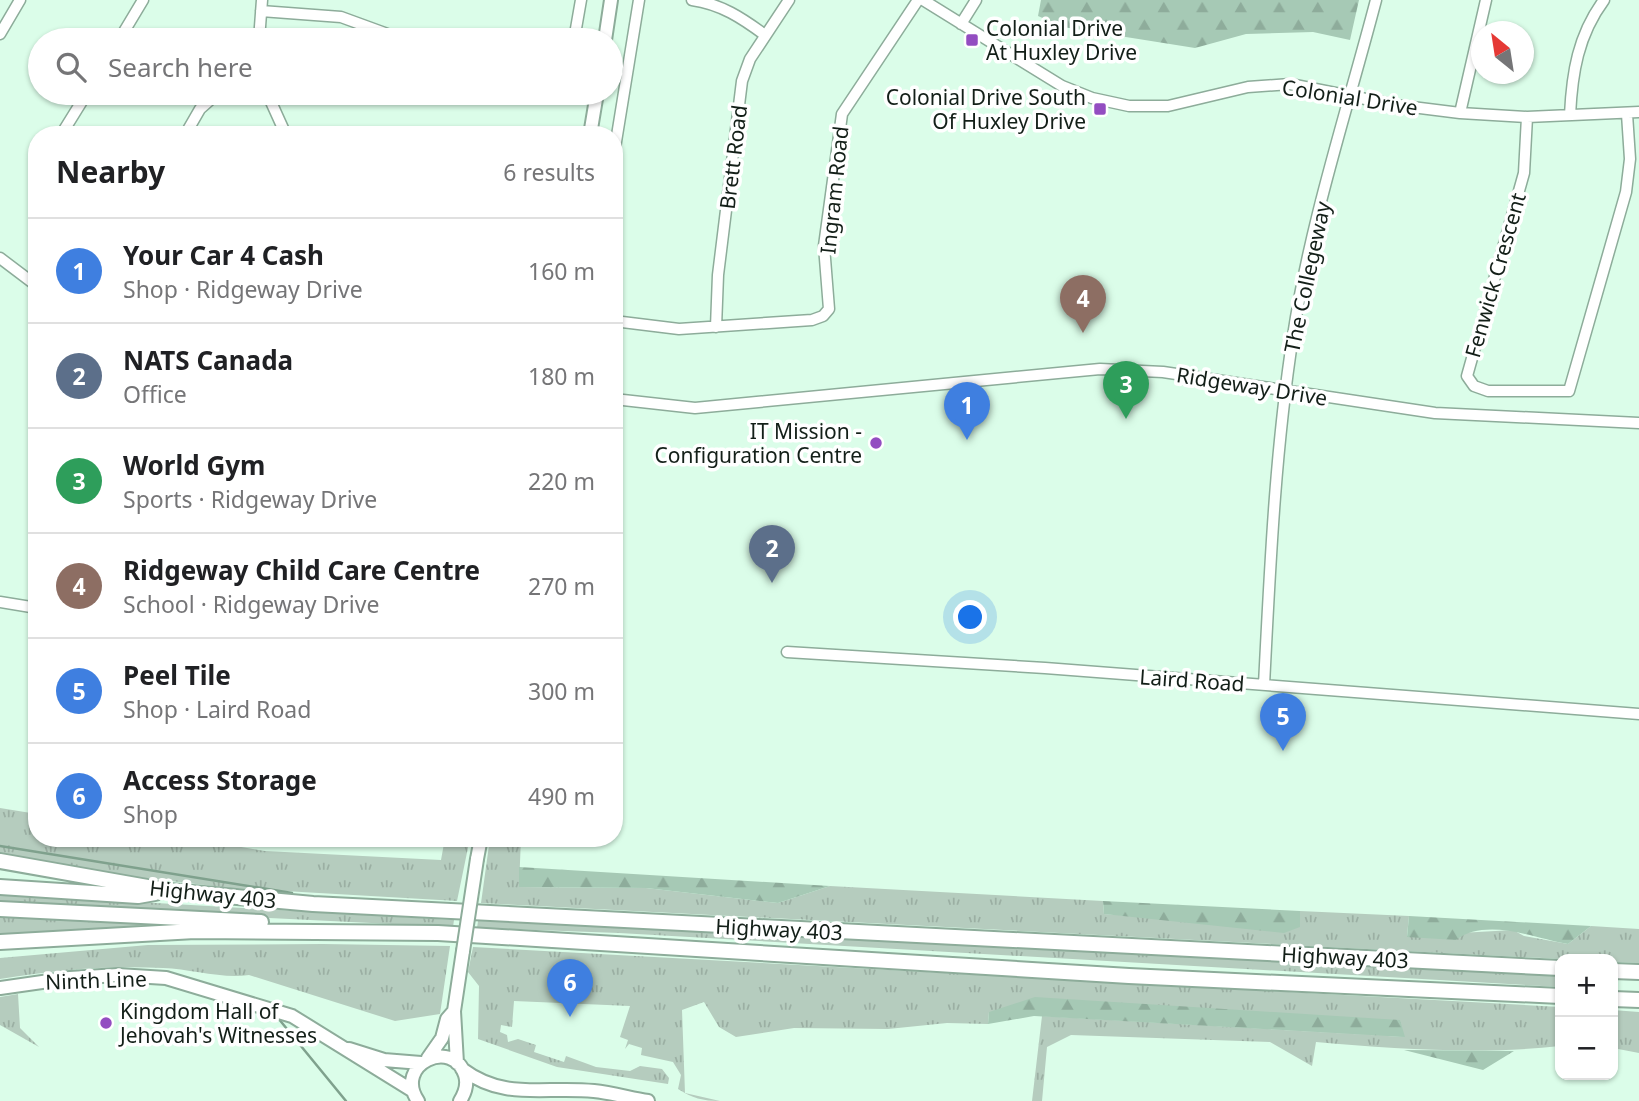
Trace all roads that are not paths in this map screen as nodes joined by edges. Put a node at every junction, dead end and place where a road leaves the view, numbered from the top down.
1 (20, 0) edge
2 (143, 0) edge
3 (581, 0) edge
4 (611, 0) edge
5 (639, 0) edge
6 (692, 0) edge
7 (789, 0) edge
8 (920, 0) edge
9 (976, 0) edge
10 (1376, 0) edge
11 (1486, 0) edge
12 (1604, 0) edge
13 (261, 5) edge
14 (961, 24) junction
15 (126, 28) edge
16 (260, 28) edge
17 (371, 28) edge
18 (576, 28) edge
19 (607, 28) edge
20 (0, 34) edge
21 (765, 35) junction
22 (1352, 94) junction
23 (623, 99) edge
24 (80, 105) edge
25 (204, 105) edge
26 (272, 105) edge
27 (595, 105) edge
28 (622, 105) edge
29 (1639, 112) edge
30 (1460, 113) junction
31 (1627, 114) junction
32 (1570, 115) junction
33 (1527, 117) junction
34 (67, 126) edge
35 (190, 126) edge
36 (282, 126) edge
37 (592, 126) edge
38 (619, 126) edge
39 (0, 258) edge
40 (28, 279) edge
41 (623, 322) edge
42 (716, 327) junction
43 (1286, 392) junction
44 (623, 401) edge
45 (1639, 423) edge
46 (0, 602) edge
47 (28, 607) edge
48 (787, 652) dead end
49 (1264, 685) junction
50 (1639, 714) edge
51 (479, 847) edge
52 (0, 861) edge
53 (0, 887) edge
54 (170, 891) junction
55 (0, 909) edge
56 (288, 930) junction
57 (52, 938) junction
58 (0, 942) edge
59 (0, 949) edge
60 (1555, 968) edge
61 (1618, 971) edge
62 (1639, 972) edge
63 (0, 988) edge
64 (1555, 996) edge
65 (1618, 999) edge
66 (1639, 1000) edge
67 (454, 1011) junction
68 (345, 1048) junction
69 (425, 1061) junction
70 (460, 1066) junction
71 (417, 1098) edge
72 (460, 1101) edge
73 (648, 1101) edge

1 - 20 street
2 - 15 street
3 - 18 street
4 - 19 main road
5 - 23 street
6 - 21 street
7 - 21 street, Brett Road
8 - 14 street, Colonial Drive
8 - 42 street, Ingram Road
9 - 14 street
10 - 22 street, The Collegeway
11 - 30 street
12 - 32 street
13 - 16 street
13 - 17 street
14 - 22 street, Colonial Drive
21 - 42 street, Brett Road
22 - 30 street, Colonial Drive
22 - 43 street, The Collegeway
24 - 34 street
25 - 35 street
26 - 36 street
27 - 37 main road
28 - 38 street
29 - 31 street, Colonial Drive
30 - 33 street, Colonial Drive
31 - 32 street, Colonial Drive
31 - 33 street, Fenwick Crescent
32 - 33 street, Colonial Drive
39 - 40 street
41 - 42 street, Ingram Road
43 - 44 street, Ridgeway Drive
43 - 45 street, Ridgeway Drive
43 - 49 street, The Collegeway
46 - 47 street
48 - 49 street, Laird Road
49 - 50 street, Laird Road
51 - 67 main road, bridge
52 - 54 highway, Highway 403
53 - 54 highway
54 - 60 highway, Highway 403
55 - 56 highway
56 - 57 highway, Highway 403
56 - 64 highway, Highway 403
57 - 58 highway, Highway 403
57 - 59 highway
61 - 62 highway
63 - 68 main road, Ninth Line
65 - 66 highway
67 - 69 main road
67 - 70 main road
68 - 69 main road, Ninth Line
68 - 71 main road, Ninth Line
69 - 70 main road, Ninth Line
69 - 71 main road
70 - 72 main road
70 - 73 main road

